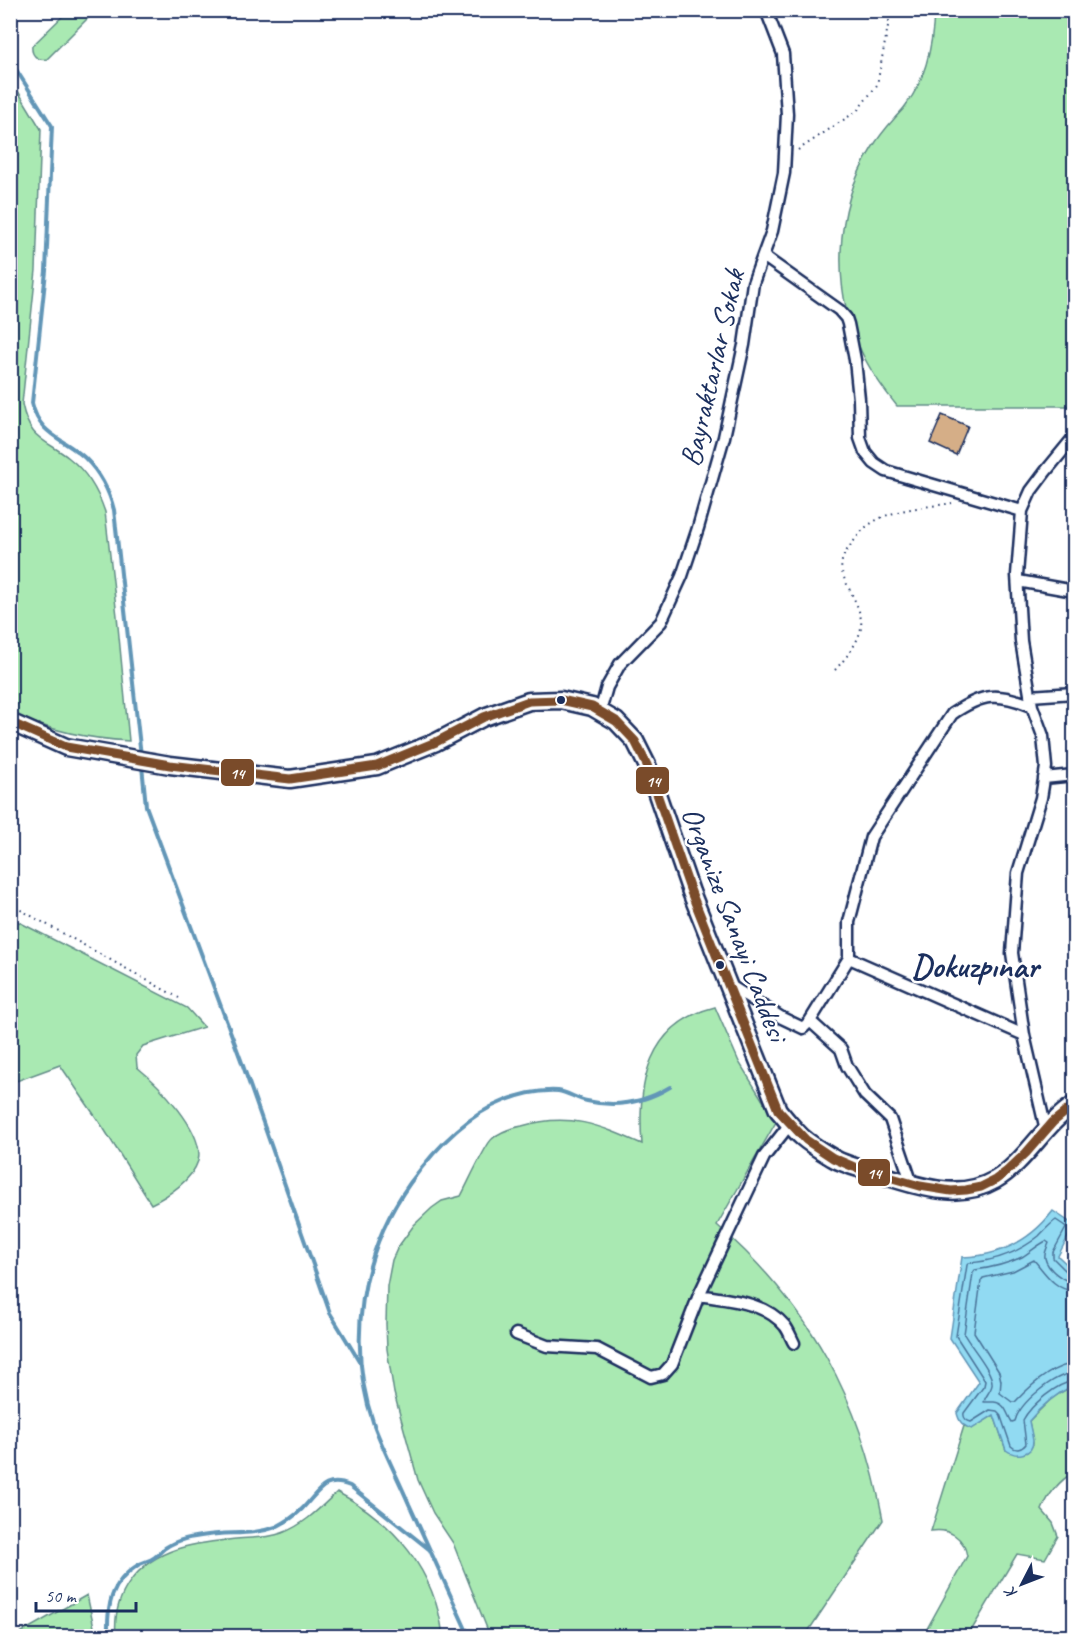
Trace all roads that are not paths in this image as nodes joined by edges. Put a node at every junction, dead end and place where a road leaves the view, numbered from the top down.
1 (766, 10) edge
2 (763, 256) junction
3 (1074, 437) edge
4 (1022, 511) junction
5 (1018, 581) junction
6 (1074, 591) edge
7 (1074, 693) edge
8 (1031, 701) junction
9 (600, 712) junction
10 (10, 722) edge
11 (1074, 775) edge
12 (1044, 778) junction
13 (849, 958) junction
14 (728, 985) junction
15 (810, 1021) junction
16 (1024, 1035) junction
17 (1074, 1105) edge
18 (790, 1124) junction
19 (1046, 1130) junction
20 (912, 1184) junction
21 (699, 1295) junction
22 (516, 1334) dead end
23 (794, 1343) dead end

1 - 2 street, Bayraktarlar Sokak
2 - 4 street
2 - 9 street, Bayraktarlar Sokak
3 - 4 street
4 - 5 street
5 - 6 street
5 - 8 street
7 - 8 street
8 - 12 street
8 - 13 street
9 - 10 street, Organize Sanayi Caddesi
9 - 14 street, Organize Sanayi Caddesi
11 - 12 street
12 - 16 street
13 - 15 street
13 - 16 street
14 - 15 street
14 - 18 street, Organize Sanayi Caddesi
15 - 20 street
16 - 19 street
17 - 19 street, Organize Sanayi Caddesi
18 - 20 street, Organize Sanayi Caddesi
18 - 21 street
19 - 20 street, Organize Sanayi Caddesi
21 - 22 street
21 - 23 street

